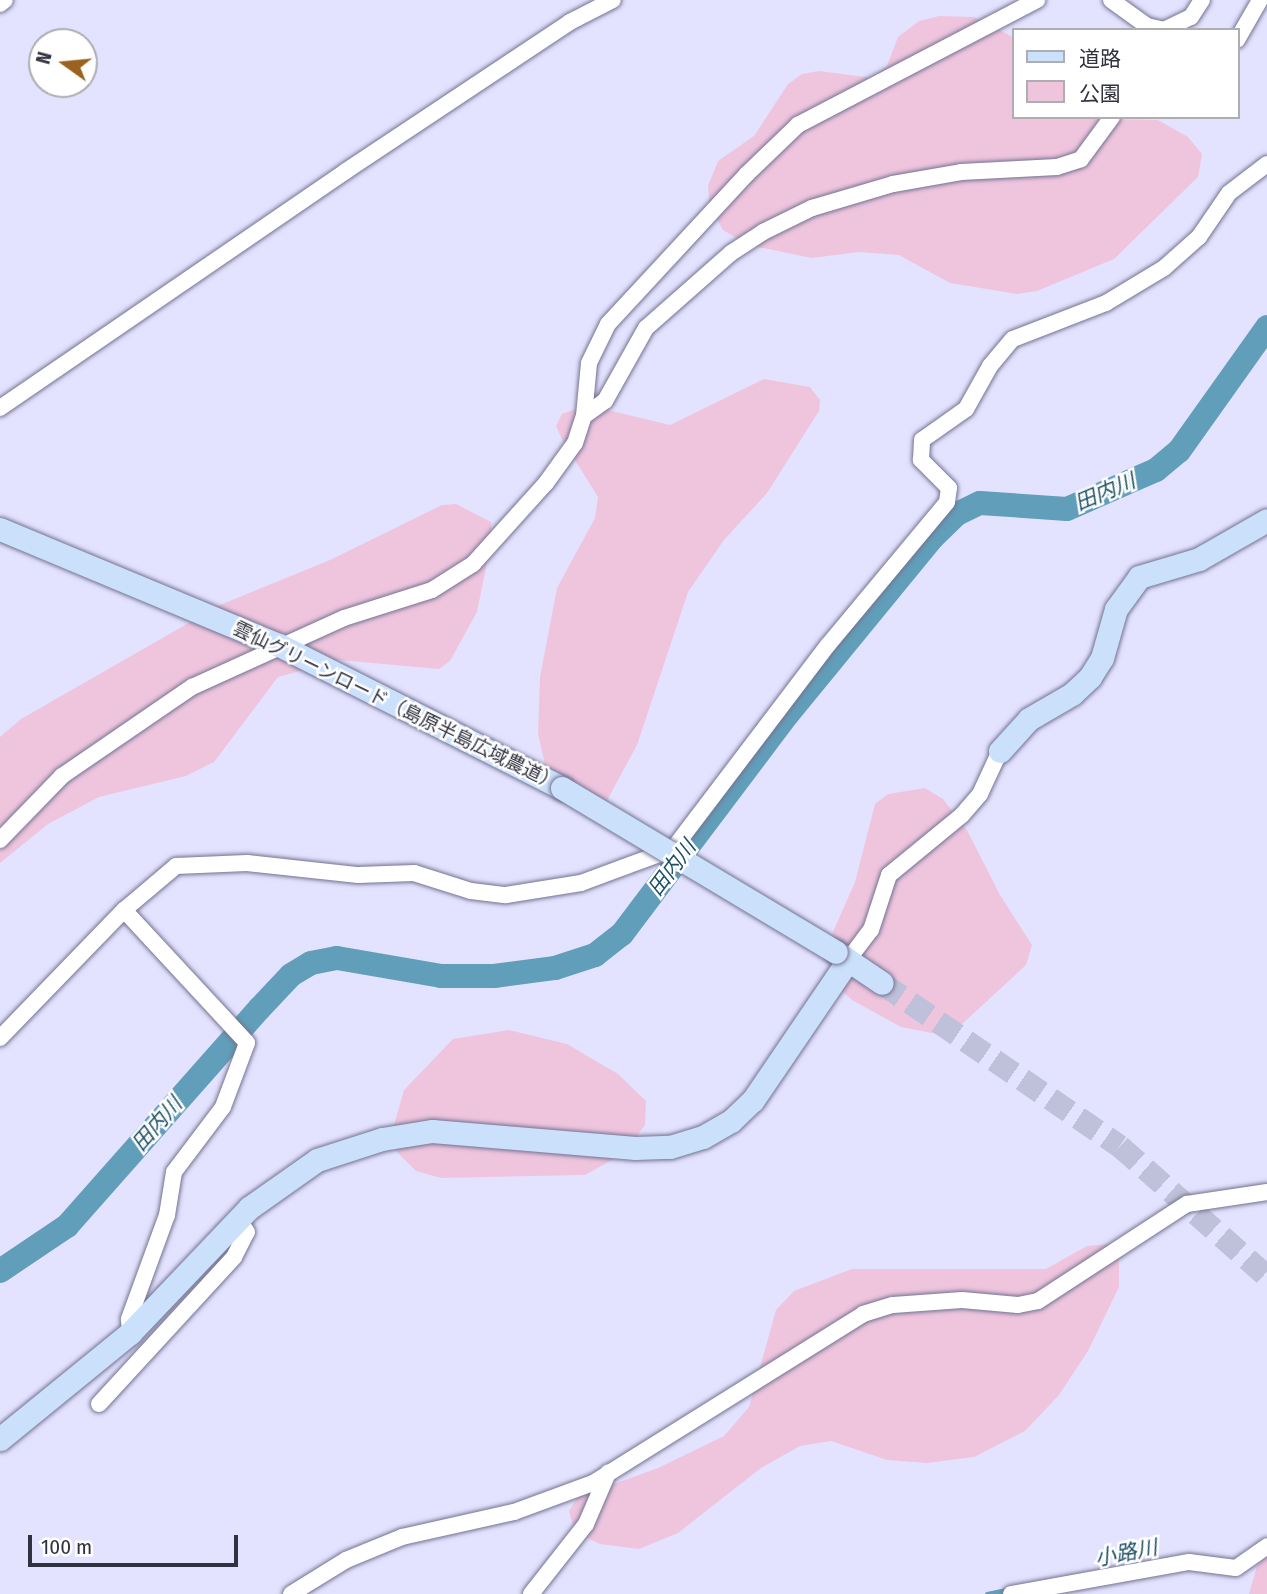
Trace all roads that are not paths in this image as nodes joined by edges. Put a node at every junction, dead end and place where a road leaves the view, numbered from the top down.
1 (5, 0) edge
2 (613, 0) edge
3 (1037, 0) edge
4 (1111, 0) edge
5 (1202, 0) edge
6 (1260, 0) edge
7 (0, 4) edge
8 (1156, 28) edge
9 (1168, 28) edge
10 (1239, 37) edge
11 (1110, 119) edge
12 (1267, 164) edge
13 (0, 408) edge
14 (584, 416) junction
15 (1267, 520) edge
16 (0, 529) edge
17 (279, 645) junction
18 (1000, 751) joint
19 (0, 840) edge
20 (124, 910) junction
21 (842, 956) junction
22 (882, 983) tunnel mouth
23 (0, 1038) edge
24 (1267, 1192) edge
25 (238, 1219) junction
26 (130, 1333) junction
27 (99, 1404) dead end
28 (0, 1438) edge
29 (608, 1473) junction
30 (1267, 1546) edge
31 (291, 1594) edge
32 (531, 1594) edge
33 (1011, 1594) edge

1 - 7 street
2 - 13 street
3 - 14 street
4 - 8 street
5 - 9 street
6 - 10 street
11 - 14 street
12 - 20 street
14 - 17 street
15 - 18 street
16 - 17 street, 雲仙グリーンロード（島原半島広域農道）
17 - 19 street
17 - 21 street, 雲仙グリーンロード（島原半島広域農道）, bridge
18 - 21 street
20 - 23 street
20 - 26 street
21 - 22 street, 雲仙グリーンロード（島原半島広域農道）
21 - 25 street
24 - 29 street
25 - 26 street
25 - 27 street
26 - 28 street
29 - 31 street
29 - 32 street
30 - 33 street

